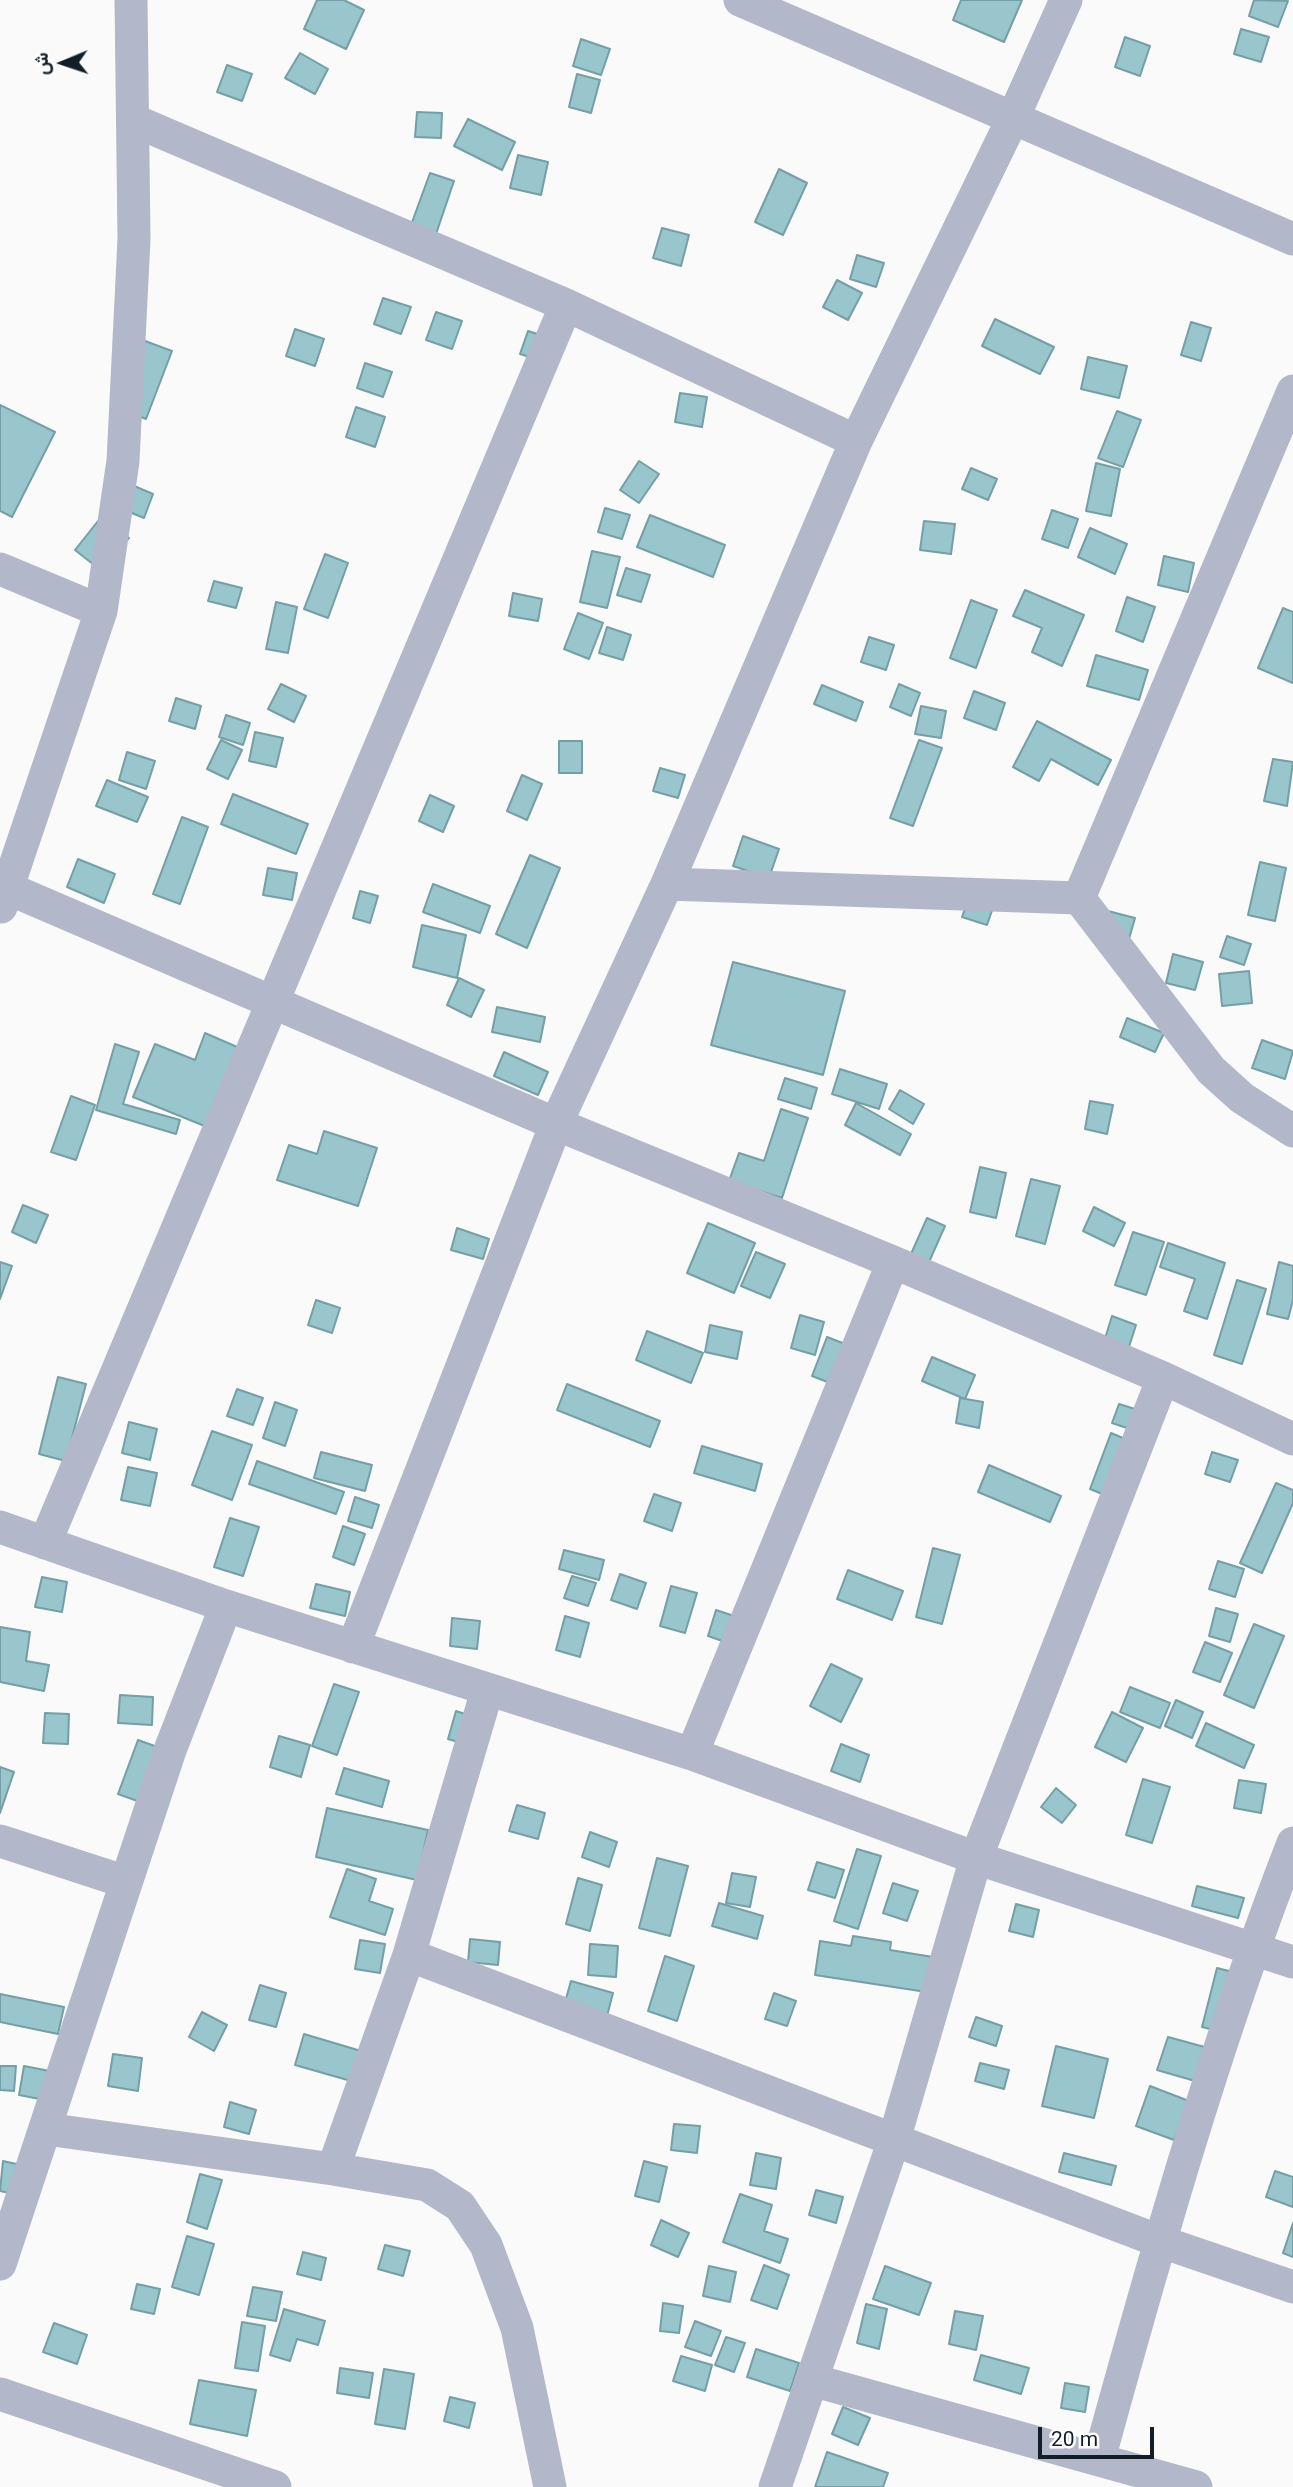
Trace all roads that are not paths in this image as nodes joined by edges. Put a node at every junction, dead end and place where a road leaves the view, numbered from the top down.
1 (131, 0) edge
2 (740, 0) edge
3 (1066, 0) edge
4 (1013, 118) junction
5 (135, 121) junction
6 (1293, 239) edge
7 (566, 305) junction
8 (1293, 391) edge
9 (856, 441) junction
10 (0, 569) edge
11 (101, 611) junction
12 (667, 884) junction
13 (3, 894) edge
14 (1079, 898) junction
15 (272, 1000) junction
16 (556, 1124) junction
17 (1293, 1131) edge
18 (893, 1262) junction
19 (1163, 1378) junction
20 (1293, 1439) edge
21 (0, 1527) edge
22 (45, 1543) junction
23 (226, 1606) junction
24 (353, 1647) junction
25 (487, 1691) junction
26 (692, 1754) junction
27 (0, 1841) edge
28 (1293, 1843) edge
29 (976, 1858) junction
30 (126, 1882) junction
31 (1252, 1948) junction
32 (409, 1955) junction
33 (1293, 1962) edge
34 (46, 2129) junction
35 (894, 2140) junction
36 (334, 2169) junction
37 (1159, 2241) junction
38 (0, 2264) edge
39 (1293, 2287) edge
40 (812, 2380) junction
41 (0, 2394) edge
42 (1099, 2459) junction
43 (275, 2487) edge
44 (550, 2487) edge
45 (775, 2487) edge
46 (1196, 2487) edge

1 - 5 street
2 - 4 street
3 - 4 street
4 - 6 street
4 - 9 street
5 - 7 street
5 - 11 street
7 - 9 street
7 - 15 street
8 - 14 street
9 - 12 street
10 - 11 street
11 - 13 street
12 - 14 street
12 - 16 street
13 - 15 street
14 - 17 street
15 - 16 street
15 - 22 street
16 - 18 street
16 - 24 street
18 - 19 street
18 - 26 street
19 - 20 street
19 - 29 street
21 - 22 street
22 - 23 street
23 - 24 street
23 - 30 street
24 - 25 street
25 - 26 street
25 - 32 street
26 - 29 street
27 - 30 street
28 - 31 street
29 - 31 street
29 - 35 street
30 - 34 street
31 - 33 street
31 - 37 street
32 - 35 street
32 - 36 street
34 - 36 street
34 - 38 street
35 - 37 street
35 - 40 street
36 - 44 street
37 - 39 street
37 - 42 street
40 - 42 street
40 - 45 street
41 - 43 street
42 - 46 street

